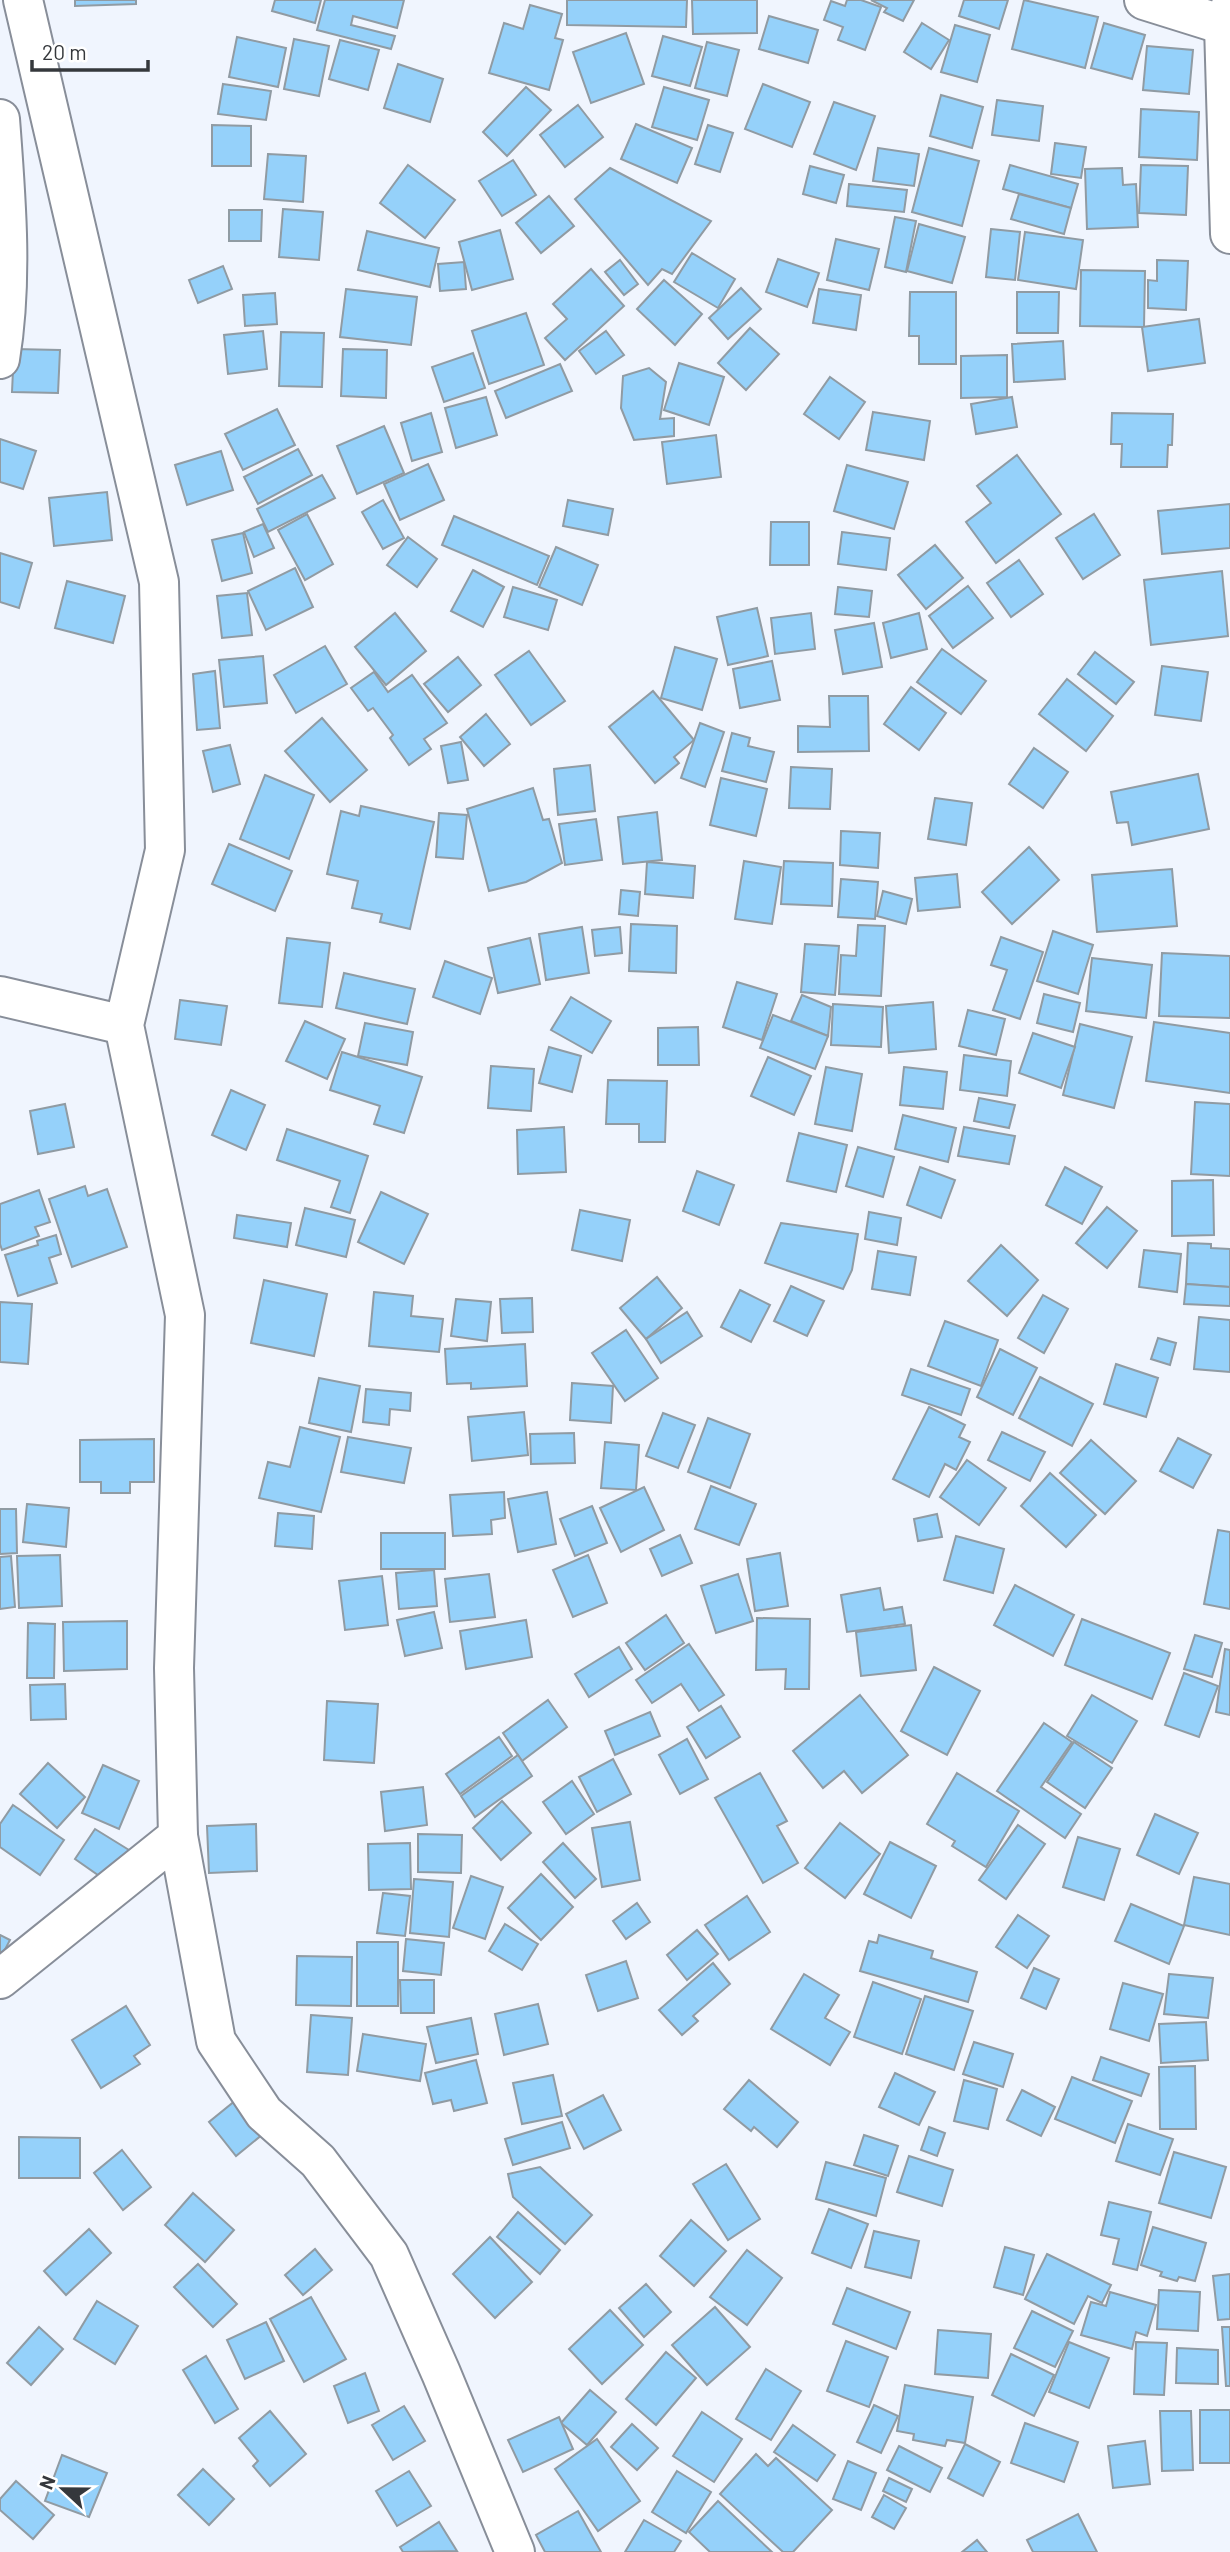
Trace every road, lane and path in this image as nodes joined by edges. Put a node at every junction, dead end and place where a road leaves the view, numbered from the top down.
1 (23, 0) edge
2 (1144, 0) edge
3 (1227, 17) edge
4 (0, 120) edge
5 (3, 205) edge
6 (1230, 234) edge
7 (0, 359) edge
8 (0, 996) edge
9 (124, 1025) junction
10 (178, 1836) junction
11 (0, 1979) edge
12 (515, 2552) edge

1 - 9 street
2 - 3 street
3 - 6 street
4 - 5 street
5 - 7 street
8 - 9 street
9 - 10 street
10 - 11 street
10 - 12 street

